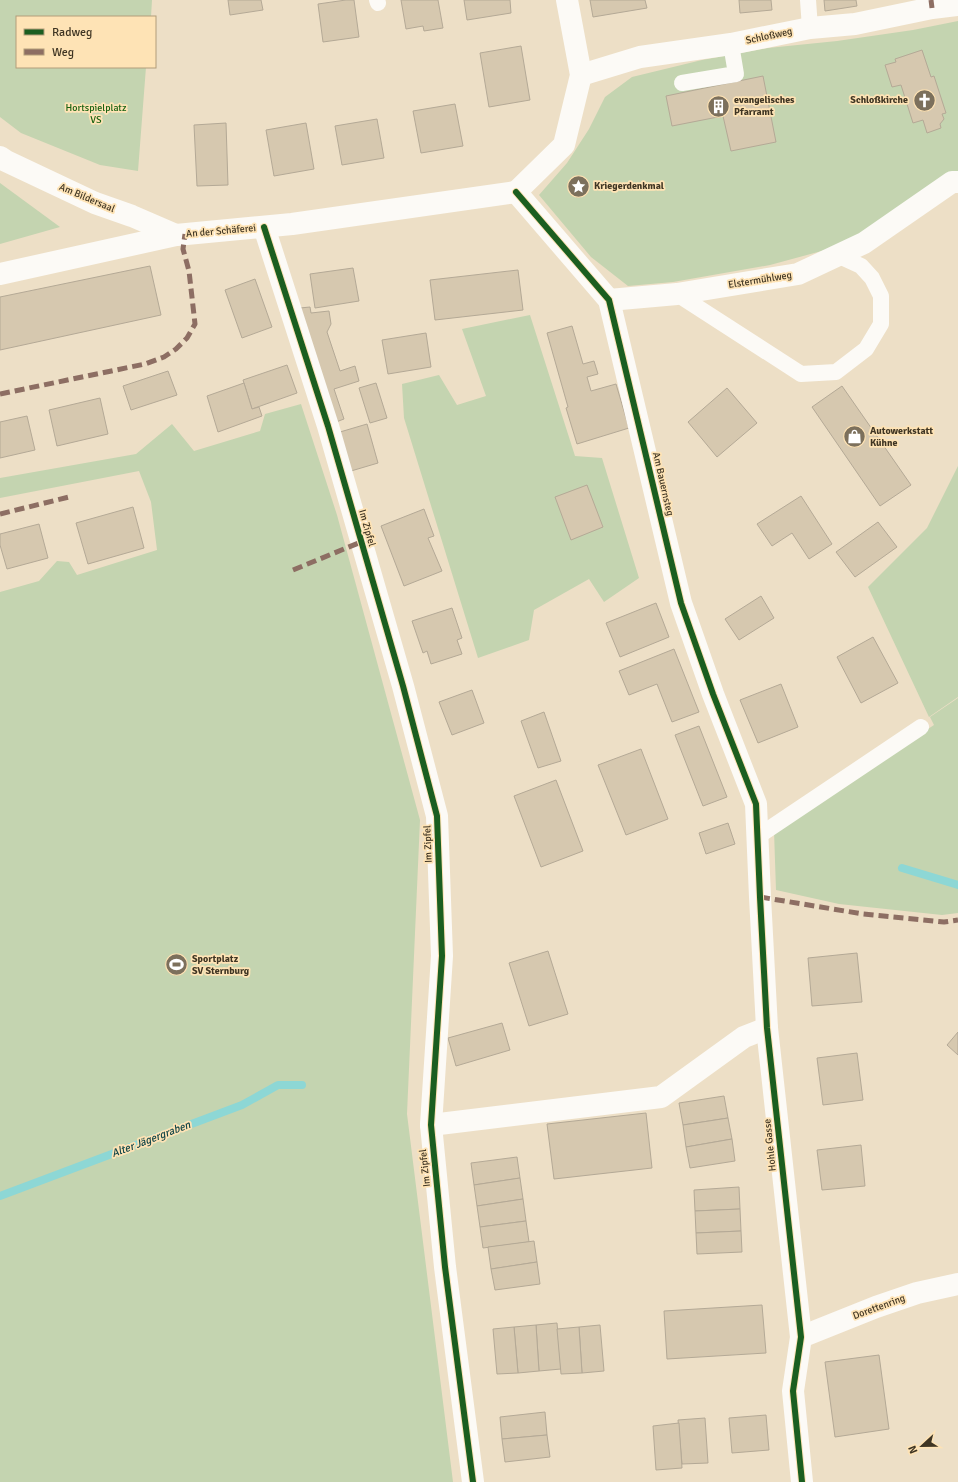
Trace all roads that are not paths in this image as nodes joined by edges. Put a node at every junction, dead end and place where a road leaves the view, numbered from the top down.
1 (568, 0) edge
2 (808, 0) edge
3 (958, 5) edge
4 (810, 28) junction
5 (731, 44) junction
6 (581, 74) junction
7 (682, 83) dead end
8 (0, 157) edge
9 (958, 182) edge
10 (516, 192) junction
11 (264, 227) junction
12 (176, 235) junction
13 (837, 255) junction
14 (0, 274) edge
15 (677, 294) junction
16 (609, 300) junction
17 (922, 727) dead end
18 (756, 804) joint
19 (757, 837) junction
20 (767, 1028) junction
21 (431, 1125) junction
22 (958, 1284) edge
23 (802, 1337) junction
24 (473, 1482) edge
25 (802, 1482) edge

1 - 6 street
2 - 4 lane
3 - 4 street, Schloßweg
4 - 5 street, Schloßweg
5 - 6 street, Schloßweg
5 - 7 lane
6 - 10 street
8 - 12 street, Am Bildersaal
9 - 13 street, Elstermühlweg
10 - 11 street, An der Schäferei
10 - 16 street, Am Bauernsteg
11 - 12 street, An der Schäferei
11 - 21 street, Im Zipfel
12 - 14 street, An der Schäferei
13 - 15 street, Elstermühlweg
13 - 15 lane
15 - 16 street, Elstermühlweg
16 - 18 street, Am Bauernsteg
17 - 19 lane
18 - 19 street, Hohle Gasse
19 - 20 street, Hohle Gasse
20 - 21 street
20 - 23 street, Hohle Gasse
21 - 24 street, Im Zipfel
22 - 23 street, Dorettenring
23 - 25 street, Hohle Gasse

